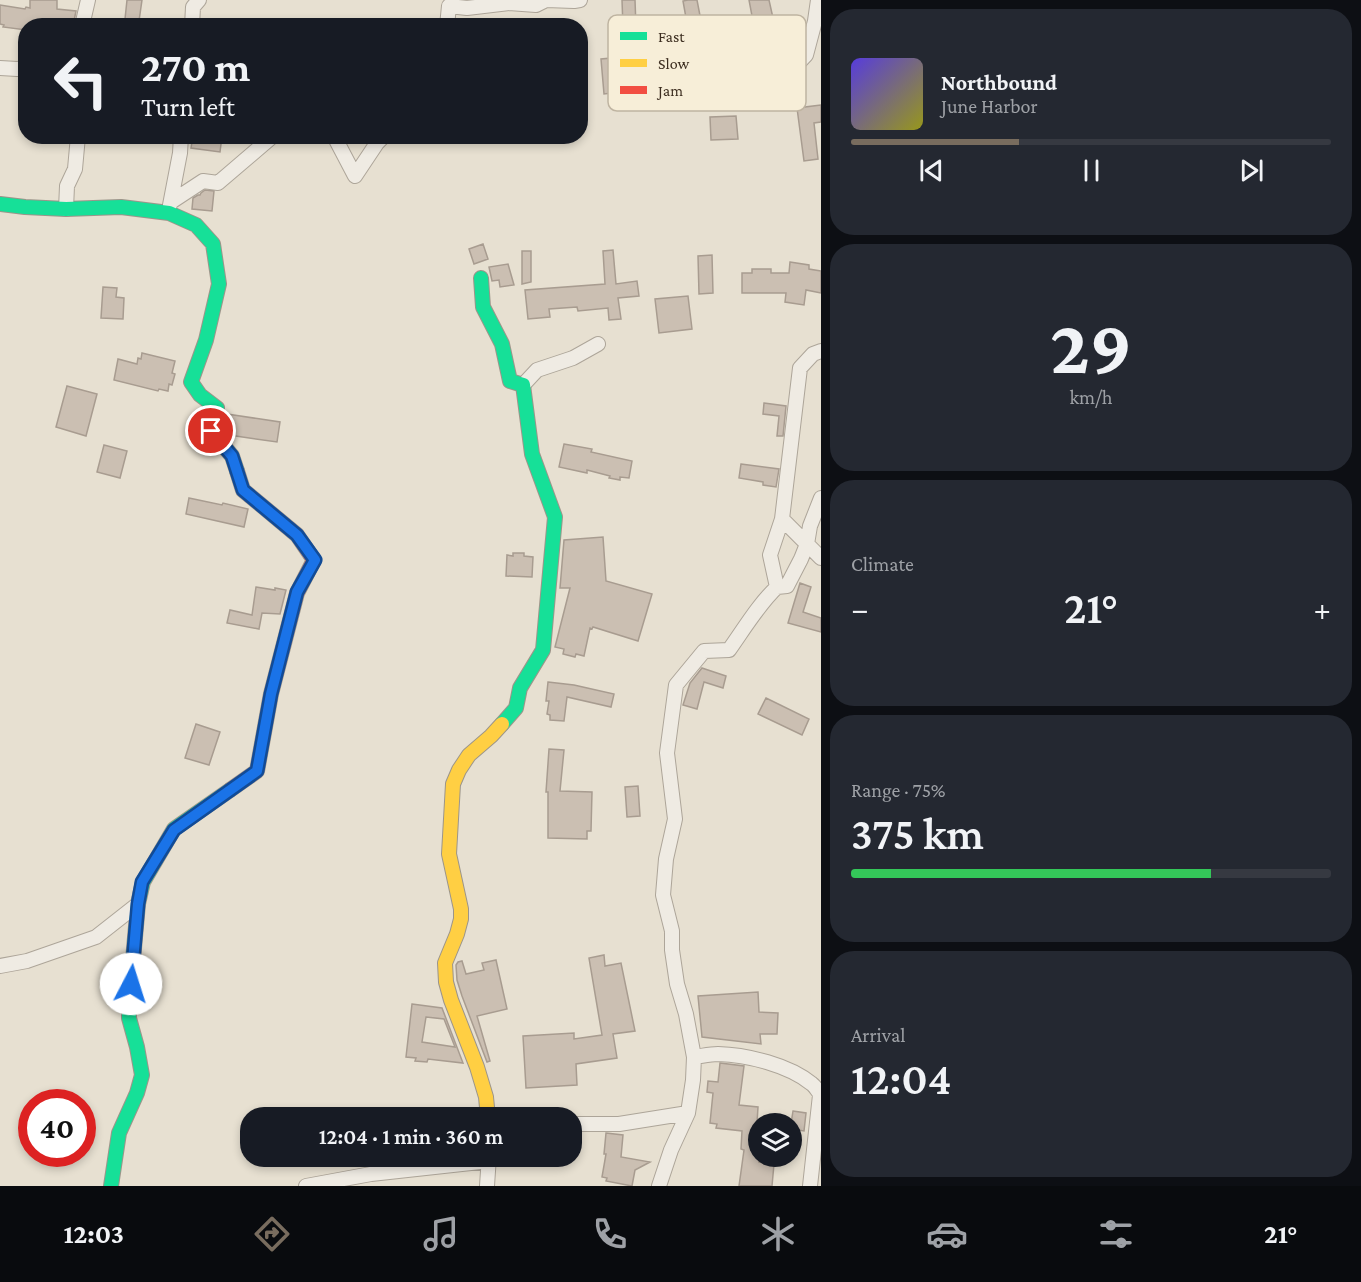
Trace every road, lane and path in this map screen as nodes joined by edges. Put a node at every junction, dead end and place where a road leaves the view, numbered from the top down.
1 (88, 0) edge
2 (199, 0) edge
3 (580, 0) edge
4 (818, 0) edge
5 (84, 18) edge
6 (192, 18) edge
7 (448, 18) edge
8 (806, 55) edge
9 (0, 68) edge
10 (18, 69) edge
11 (77, 144) edge
12 (181, 144) edge
13 (264, 144) edge
14 (338, 144) edge
15 (375, 144) edge
16 (0, 204) edge
17 (170, 208) junction
18 (66, 209) junction
19 (482, 278) dead end
20 (598, 344) dead end
21 (821, 351) edge
22 (523, 385) junction
23 (821, 498) edge
24 (782, 519) junction
25 (807, 544) junction
26 (821, 558) edge
27 (777, 587) junction
28 (138, 904) junction
29 (0, 966) edge
30 (694, 1057) junction
31 (819, 1089) edge
32 (487, 1107) edge
33 (688, 1113) junction
34 (582, 1124) edge
35 (424, 1167) edge
36 (491, 1167) edge
37 (111, 1186) edge
38 (306, 1186) edge
39 (487, 1186) edge
40 (659, 1186) edge
41 (810, 1186) edge

1 - 5 street
2 - 6 street
3 - 7 street
4 - 8 street
9 - 10 street
11 - 18 street
12 - 17 street
13 - 17 street
14 - 15 street
16 - 18 street
17 - 18 street
17 - 28 street
19 - 22 street
20 - 22 street
21 - 24 street
22 - 32 street
23 - 25 street
24 - 25 street
24 - 27 street
25 - 26 street
25 - 27 street
27 - 30 street
28 - 29 street
28 - 37 street
30 - 31 street
30 - 33 street
31 - 41 street
33 - 34 street
33 - 40 street
35 - 38 street
36 - 39 street

